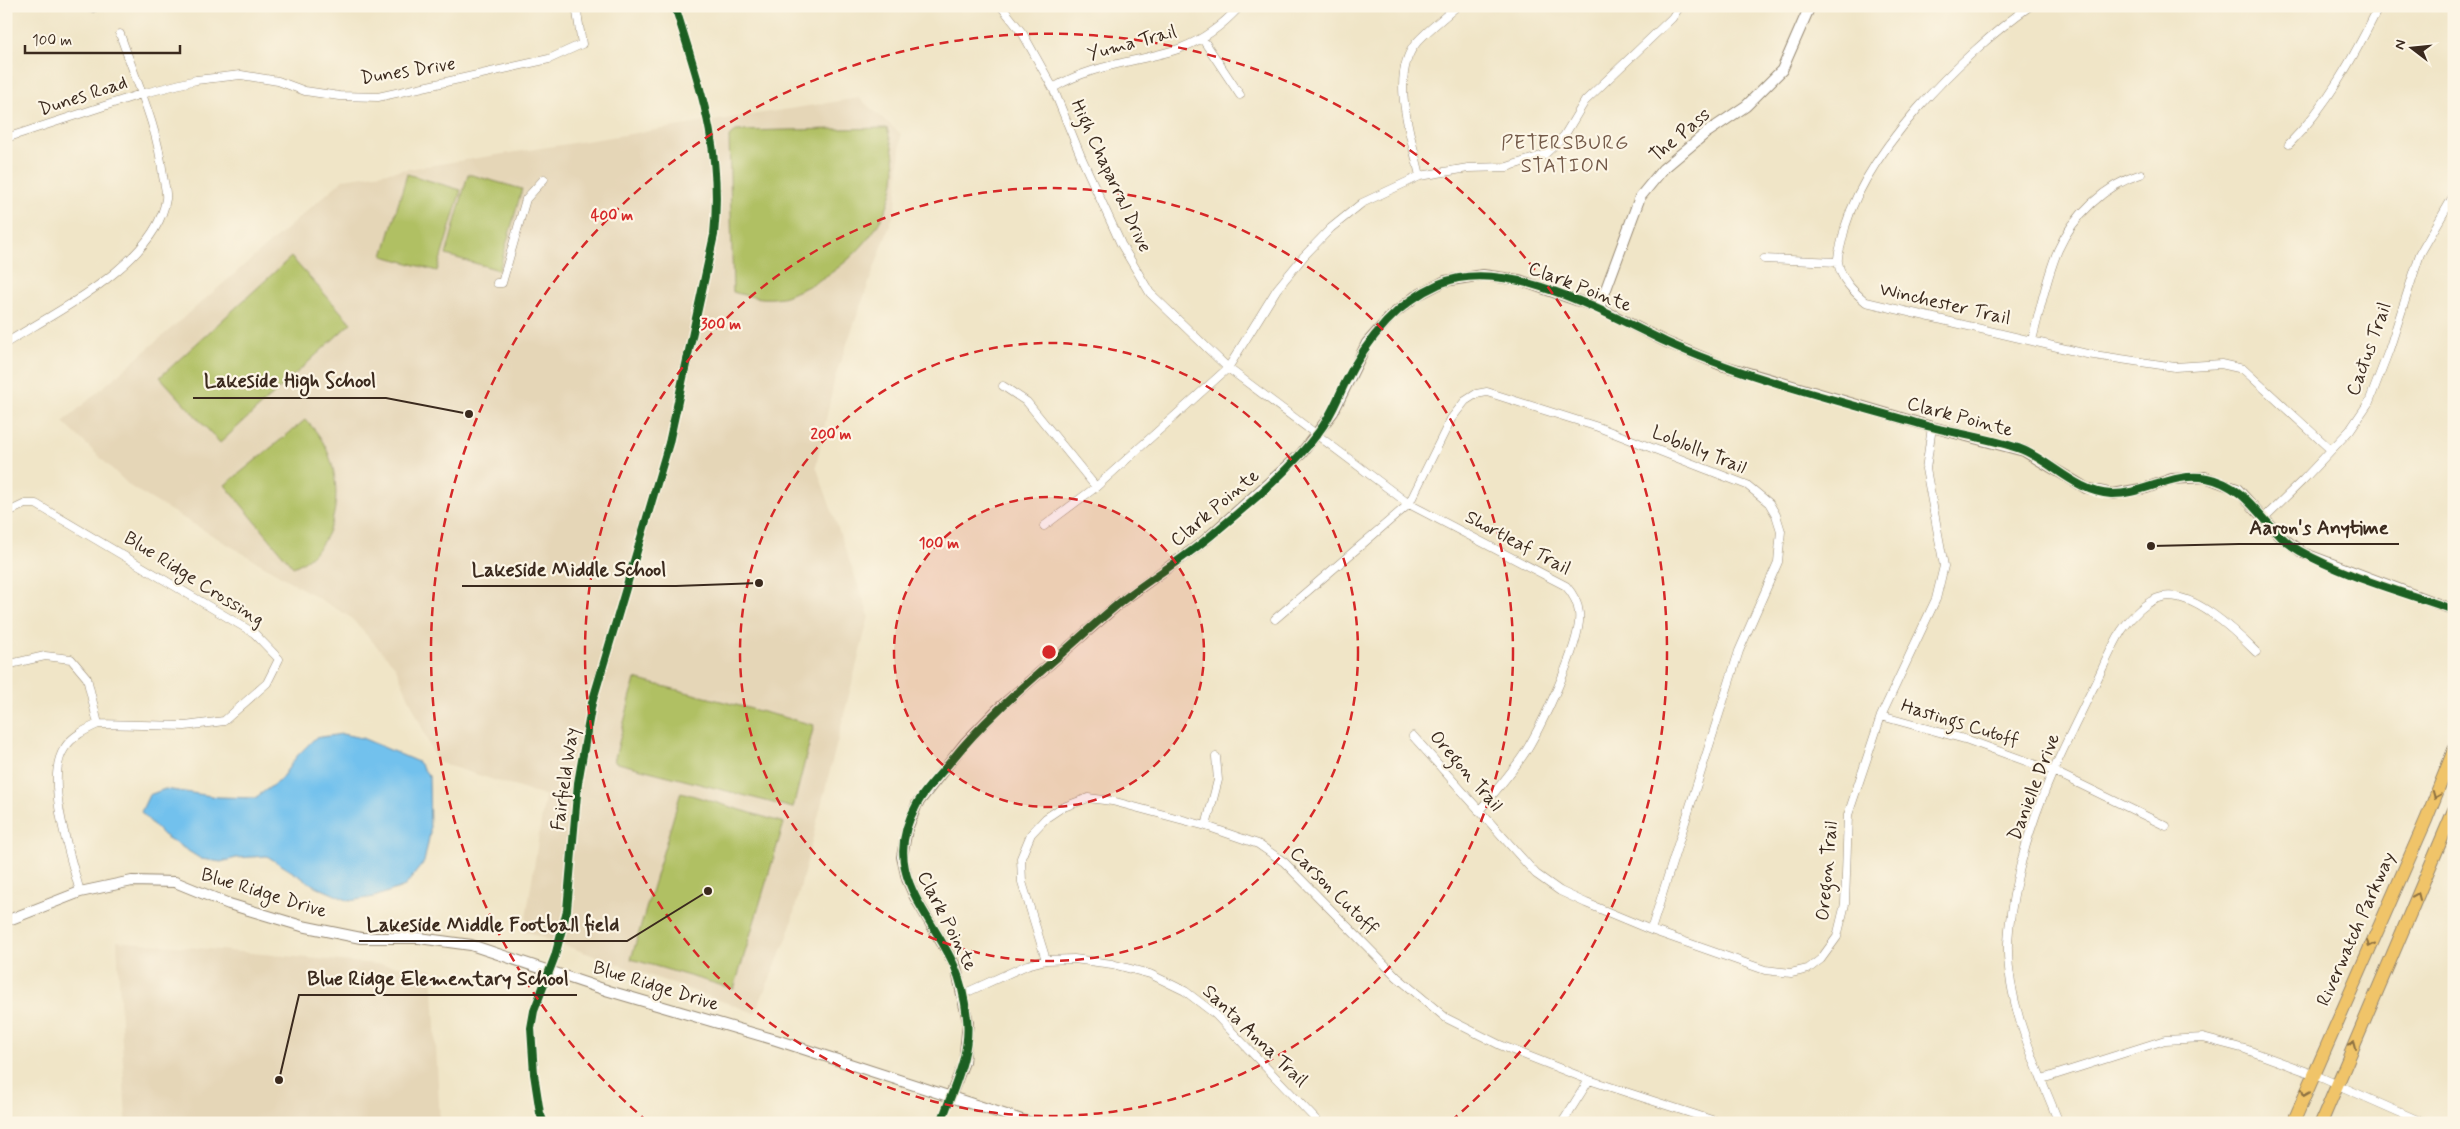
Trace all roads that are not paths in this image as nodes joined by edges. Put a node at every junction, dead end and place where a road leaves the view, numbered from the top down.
1 (85, 6) edge
2 (96, 6) edge
3 (576, 6) edge
4 (675, 6) edge
5 (1000, 6) edge
6 (1240, 6) edge
7 (1457, 6) edge
8 (1680, 6) edge
9 (1810, 6) edge
10 (2379, 6) edge
11 (2026, 8) edge
12 (120, 34) dead end
13 (1202, 38) junction
14 (1053, 88) junction
15 (141, 94) junction
16 (1240, 95) dead end
17 (6, 138) edge
18 (2289, 144) dead end
19 (2141, 174) dead end
20 (1420, 176) junction
21 (544, 179) dead end
22 (2454, 195) edge
23 (1764, 259) dead end
24 (1838, 262) junction
25 (497, 283) dead end
26 (1599, 308) junction
27 (2032, 340) junction
28 (6, 343) edge
29 (1228, 368) junction
30 (1004, 386) dead end
31 (1932, 427) junction
32 (1318, 434) junction
33 (2330, 449) junction
34 (1096, 487) junction
35 (1408, 504) junction
36 (6, 513) edge
37 (2264, 517) junction
38 (1044, 526) dead end
39 (2454, 610) edge
40 (1275, 619) dead end
41 (2256, 652) dead end
42 (6, 665) edge
43 (1881, 716) junction
44 (98, 724) junction
45 (1414, 736) dead end
46 (2454, 750) edge
47 (1216, 757) dead end
48 (2053, 771) junction
49 (2454, 810) edge
50 (1479, 811) junction
51 (1206, 826) junction
52 (2166, 826) dead end
53 (80, 892) junction
54 (6, 921) edge
55 (1651, 930) junction
56 (1046, 960) junction
57 (549, 970) junction
58 (963, 994) junction
59 (2313, 1074) junction
60 (2042, 1079) junction
61 (1589, 1080) junction
62 (2336, 1085) junction
63 (951, 1095) junction
64 (544, 1123) edge
65 (941, 1123) edge
66 (1031, 1123) edge
67 (1319, 1123) edge
68 (1562, 1123) edge
69 (1721, 1123) edge
70 (2059, 1123) edge
71 (2293, 1123) edge
72 (2321, 1123) edge
73 (2424, 1123) edge

1 - 2 street
3 - 15 street, Dunes Drive
4 - 57 street, Fairfield Way
5 - 14 street, High Chaparral Drive
6 - 13 street, Yuma Trail
7 - 20 street
8 - 20 street
9 - 26 street, The Pass
10 - 18 street
11 - 24 street
12 - 15 street
13 - 14 street, Yuma Trail
13 - 16 street
14 - 29 street, High Chaparral Drive
15 - 17 street, Dunes Road
15 - 28 street
19 - 27 street
20 - 29 street
21 - 25 street
22 - 33 street, Cactus Trail
23 - 24 street
24 - 27 street, Winchester Trail
26 - 31 street, Clark Pointe
26 - 32 street, Clark Pointe
27 - 33 street, Winchester Trail
29 - 32 street, High Chaparral Drive
29 - 34 street
30 - 34 street
31 - 37 street, Clark Pointe
31 - 43 street, Oregon Trail
32 - 35 street, Shortleaf Trail
32 - 58 street, Clark Pointe
33 - 37 street, Cactus Trail
34 - 38 street
35 - 40 street, Loblolly Trail
35 - 50 street, Shortleaf Trail
35 - 55 street, Loblolly Trail
36 - 44 street, Blue Ridge Crossing
37 - 39 street, Clark Pointe
41 - 48 street, Danielle Drive
42 - 44 street
43 - 48 street, Hastings Cutoff
43 - 55 street, Oregon Trail
44 - 53 street
45 - 50 street, Oregon Trail
46 -> 59 main road, Riverwatch Parkway
47 - 51 street
48 - 52 street, Hastings Cutoff
48 - 60 street, Danielle Drive
62 -> 49 main road
50 - 55 street, Oregon Trail
51 - 56 street, Carson Cutoff
51 - 61 street, Carson Cutoff
53 - 54 street, Blue Ridge Drive
53 - 57 street, Blue Ridge Drive
56 - 58 street, Santa Anna Trail
56 - 67 street, Santa Anna Trail
57 - 63 street, Blue Ridge Drive
57 - 64 street, Fairfield Way
58 - 63 street, Clark Pointe
59 - 60 street
59 - 62 street
59 -> 71 main road, Riverwatch Parkway
60 - 70 street, Danielle Drive
61 - 68 street
61 - 69 street, Carson Cutoff
62 - 72 main road
62 - 73 street
63 - 65 street
63 - 66 street, Blue Ridge Drive

